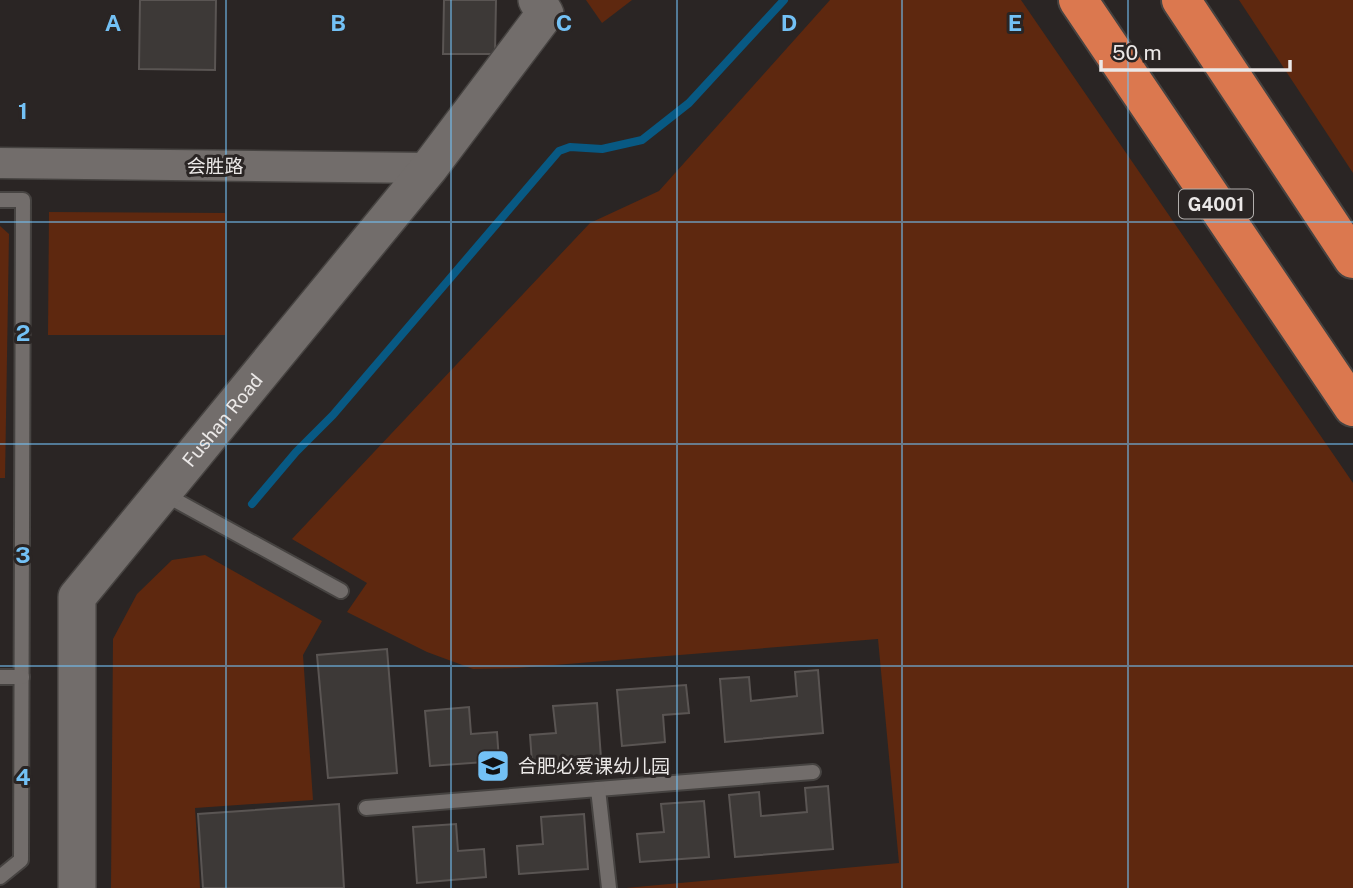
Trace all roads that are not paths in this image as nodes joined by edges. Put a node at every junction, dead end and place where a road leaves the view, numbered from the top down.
1 (1078, 0) edge
2 (1181, 0) edge
3 (541, 7) edge
4 (0, 163) edge
5 (429, 168) junction
6 (0, 200) edge
7 (1353, 259) edge
8 (1353, 407) edge
9 (162, 493) junction
10 (341, 591) dead end
11 (0, 677) edge
12 (22, 677) junction
13 (813, 772) dead end
14 (598, 789) junction
15 (366, 808) dead end
16 (0, 877) edge
17 (77, 888) edge
18 (609, 888) edge

1 - 8 highway, G4001
2 - 7 highway
3 - 5 street, Fushan Road
4 - 5 street, 会胜路
5 - 9 street, Fushan Road
6 - 12 lane
9 - 10 lane
9 - 17 street, Fushan Road
11 - 12 lane
12 - 16 lane
13 - 14 lane
14 - 15 lane
14 - 18 lane

